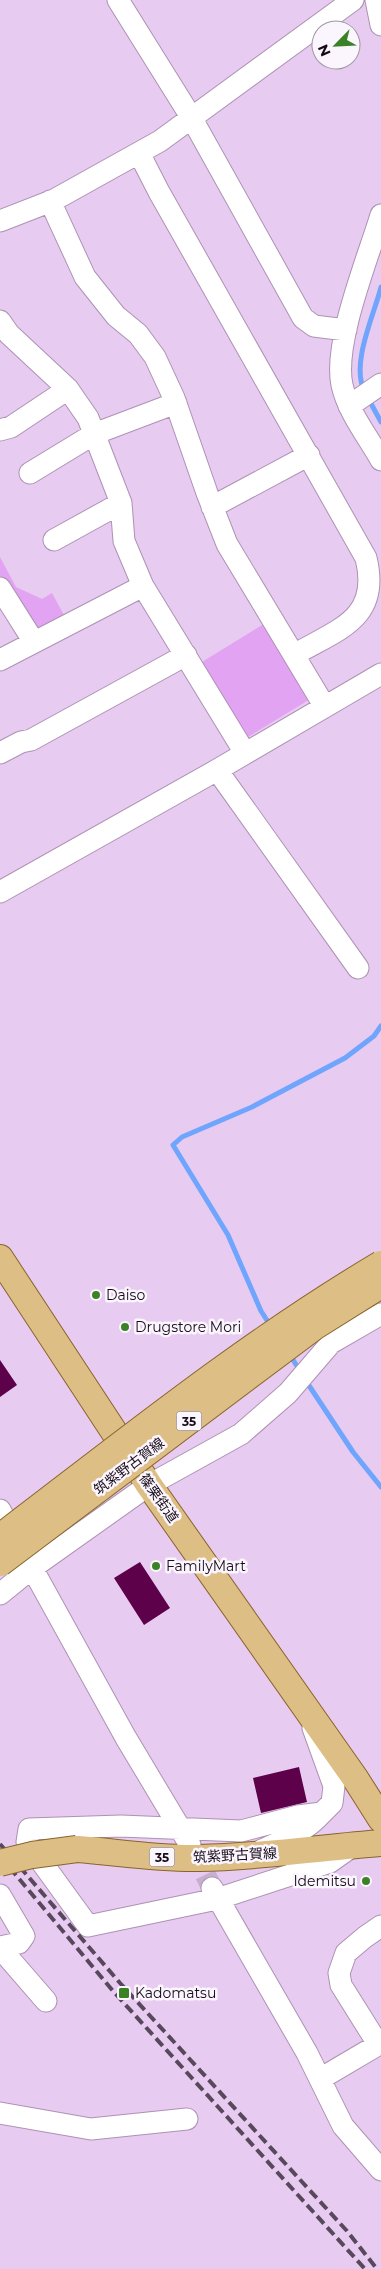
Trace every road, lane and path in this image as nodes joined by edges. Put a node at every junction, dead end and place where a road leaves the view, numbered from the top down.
1 (118, 0) edge
2 (353, 0) edge
3 (376, 0) edge
4 (381, 25) edge
5 (191, 117) junction
6 (139, 153) junction
7 (50, 201) junction
8 (381, 215) edge
9 (0, 220) edge
10 (376, 246) edge
11 (0, 321) edge
12 (346, 330) junction
13 (381, 384) edge
14 (68, 390) junction
15 (176, 403) junction
16 (349, 406) junction
17 (0, 430) edge
18 (94, 434) junction
19 (309, 455) junction
20 (381, 460) edge
21 (30, 473) dead end
22 (121, 503) junction
23 (212, 507) junction
24 (54, 540) dead end
25 (143, 586) junction
26 (0, 588) edge
27 (34, 642) junction
28 (186, 655) junction
29 (294, 655) junction
30 (0, 660) edge
31 (381, 674) edge
32 (325, 707) junction
33 (0, 753) edge
34 (244, 753) junction
35 (217, 770) junction
36 (0, 892) edge
37 (358, 968) dead end
38 (0, 1258) edge
39 (381, 1264) edge
40 (381, 1285) edge
41 (381, 1314) edge
42 (149, 1485) junction
43 (0, 1510) edge
44 (0, 1537) edge
45 (0, 1563) edge
46 (32, 1568) junction
47 (0, 1594) edge
48 (307, 1710) junction
49 (322, 1813) junction
50 (381, 1819) edge
51 (186, 1838) junction
52 (381, 1843) edge
53 (354, 1845) junction
54 (248, 1856) junction
55 (0, 1863) edge
56 (214, 1893) junction
57 (0, 1894) edge
58 (381, 1926) edge
59 (0, 1947) edge
60 (46, 2001) dead end
61 (380, 2043) edge
62 (320, 2079) junction
63 (0, 2113) edge
64 (187, 2119) dead end
65 (381, 2170) edge

1 - 5 street
2 - 5 street
3 - 4 street
5 - 6 street
5 - 12 street
6 - 7 street
6 - 19 street
7 - 9 street
7 - 15 street
8 - 10 street
10 - 12 street
11 - 14 street
12 - 16 street
13 - 16 street
14 - 17 street
14 - 18 street
15 - 18 street
15 - 23 street
16 - 20 street
18 - 21 street
18 - 22 street
19 - 23 street
19 - 29 street
22 - 24 street
22 - 25 street
23 - 29 street
25 - 27 street
25 - 28 street
26 - 27 street
27 - 30 street
28 - 33 street
28 - 34 street
29 - 32 street
31 - 32 street
32 - 34 street
34 - 35 street
35 - 36 street
35 - 37 street
38 - 42 main road, 篠栗街道
39 - 44 main road, 筑紫野古賀線 / 35, bridge
40 - 45 main road, 筑紫野古賀線 / 35, bridge
41 - 42 street
42 - 46 street
42 - 48 main road, 篠栗街道
43 - 46 street
46 - 47 street
46 - 51 street
48 - 49 street
48 - 50 main road, 篠栗街道
49 - 51 street
49 - 54 street
51 - 56 street
52 - 53 main road, 筑紫野古賀線 / 35
53 - 54 main road, 筑紫野古賀線 / 35
53 - 56 street
54 - 55 main road, 筑紫野古賀線 / 35, bridge
56 - 62 street
57 - 59 street
58 - 61 street
59 - 60 street
61 - 62 street
62 - 65 street
63 - 64 street

